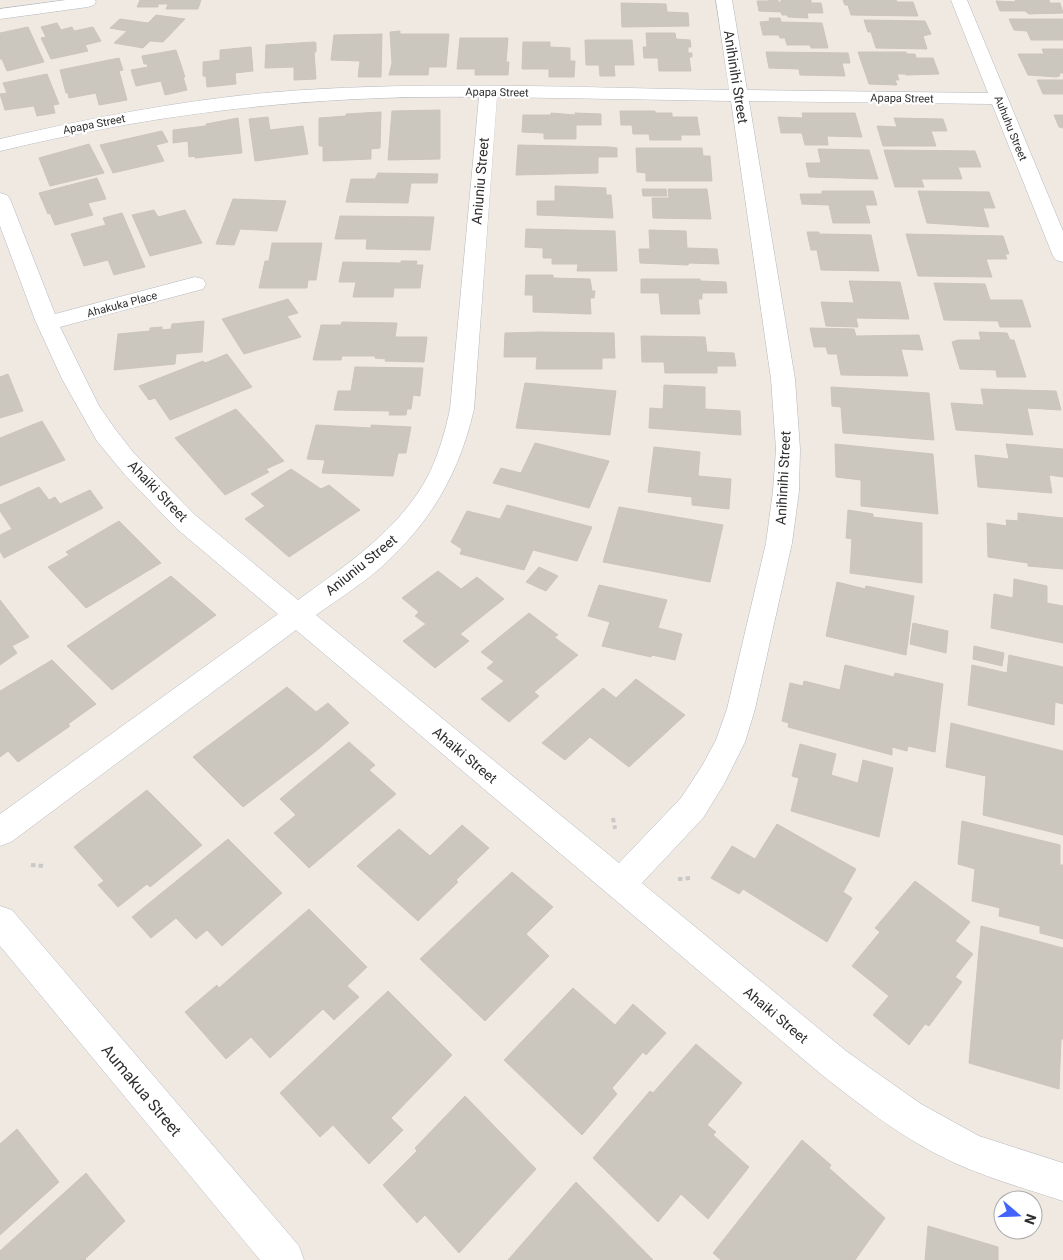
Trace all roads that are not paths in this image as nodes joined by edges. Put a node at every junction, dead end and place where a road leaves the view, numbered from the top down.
1 (724, 0) edge
2 (959, 0) edge
3 (88, 2) dead end
4 (0, 14) edge
5 (488, 92) junction
6 (740, 96) junction
7 (999, 99) junction
8 (0, 145) edge
9 (0, 199) edge
10 (1063, 256) edge
11 (196, 284) dead end
12 (48, 323) junction
13 (297, 615) junction
14 (0, 832) edge
15 (619, 885) junction
16 (0, 921) edge
17 (1063, 1182) edge
18 (284, 1260) edge

1 - 6 street, Anihinihi Street
2 - 7 street, Auhuhu Street
3 - 4 street
5 - 6 street, Apapa Street
5 - 8 street, Apapa Street
5 - 13 street, Aniuniu Street
6 - 7 street, Apapa Street
6 - 15 street, Anihinihi Street
7 - 10 street, Auhuhu Street
9 - 12 street, Ahaiki Street
11 - 12 street, Ahakuka Place
12 - 13 street, Ahaiki Street
13 - 14 street, Aniuniu Street
13 - 15 street, Ahaiki Street
15 - 17 street, Ahaiki Street
16 - 18 street, Aumakua Street

